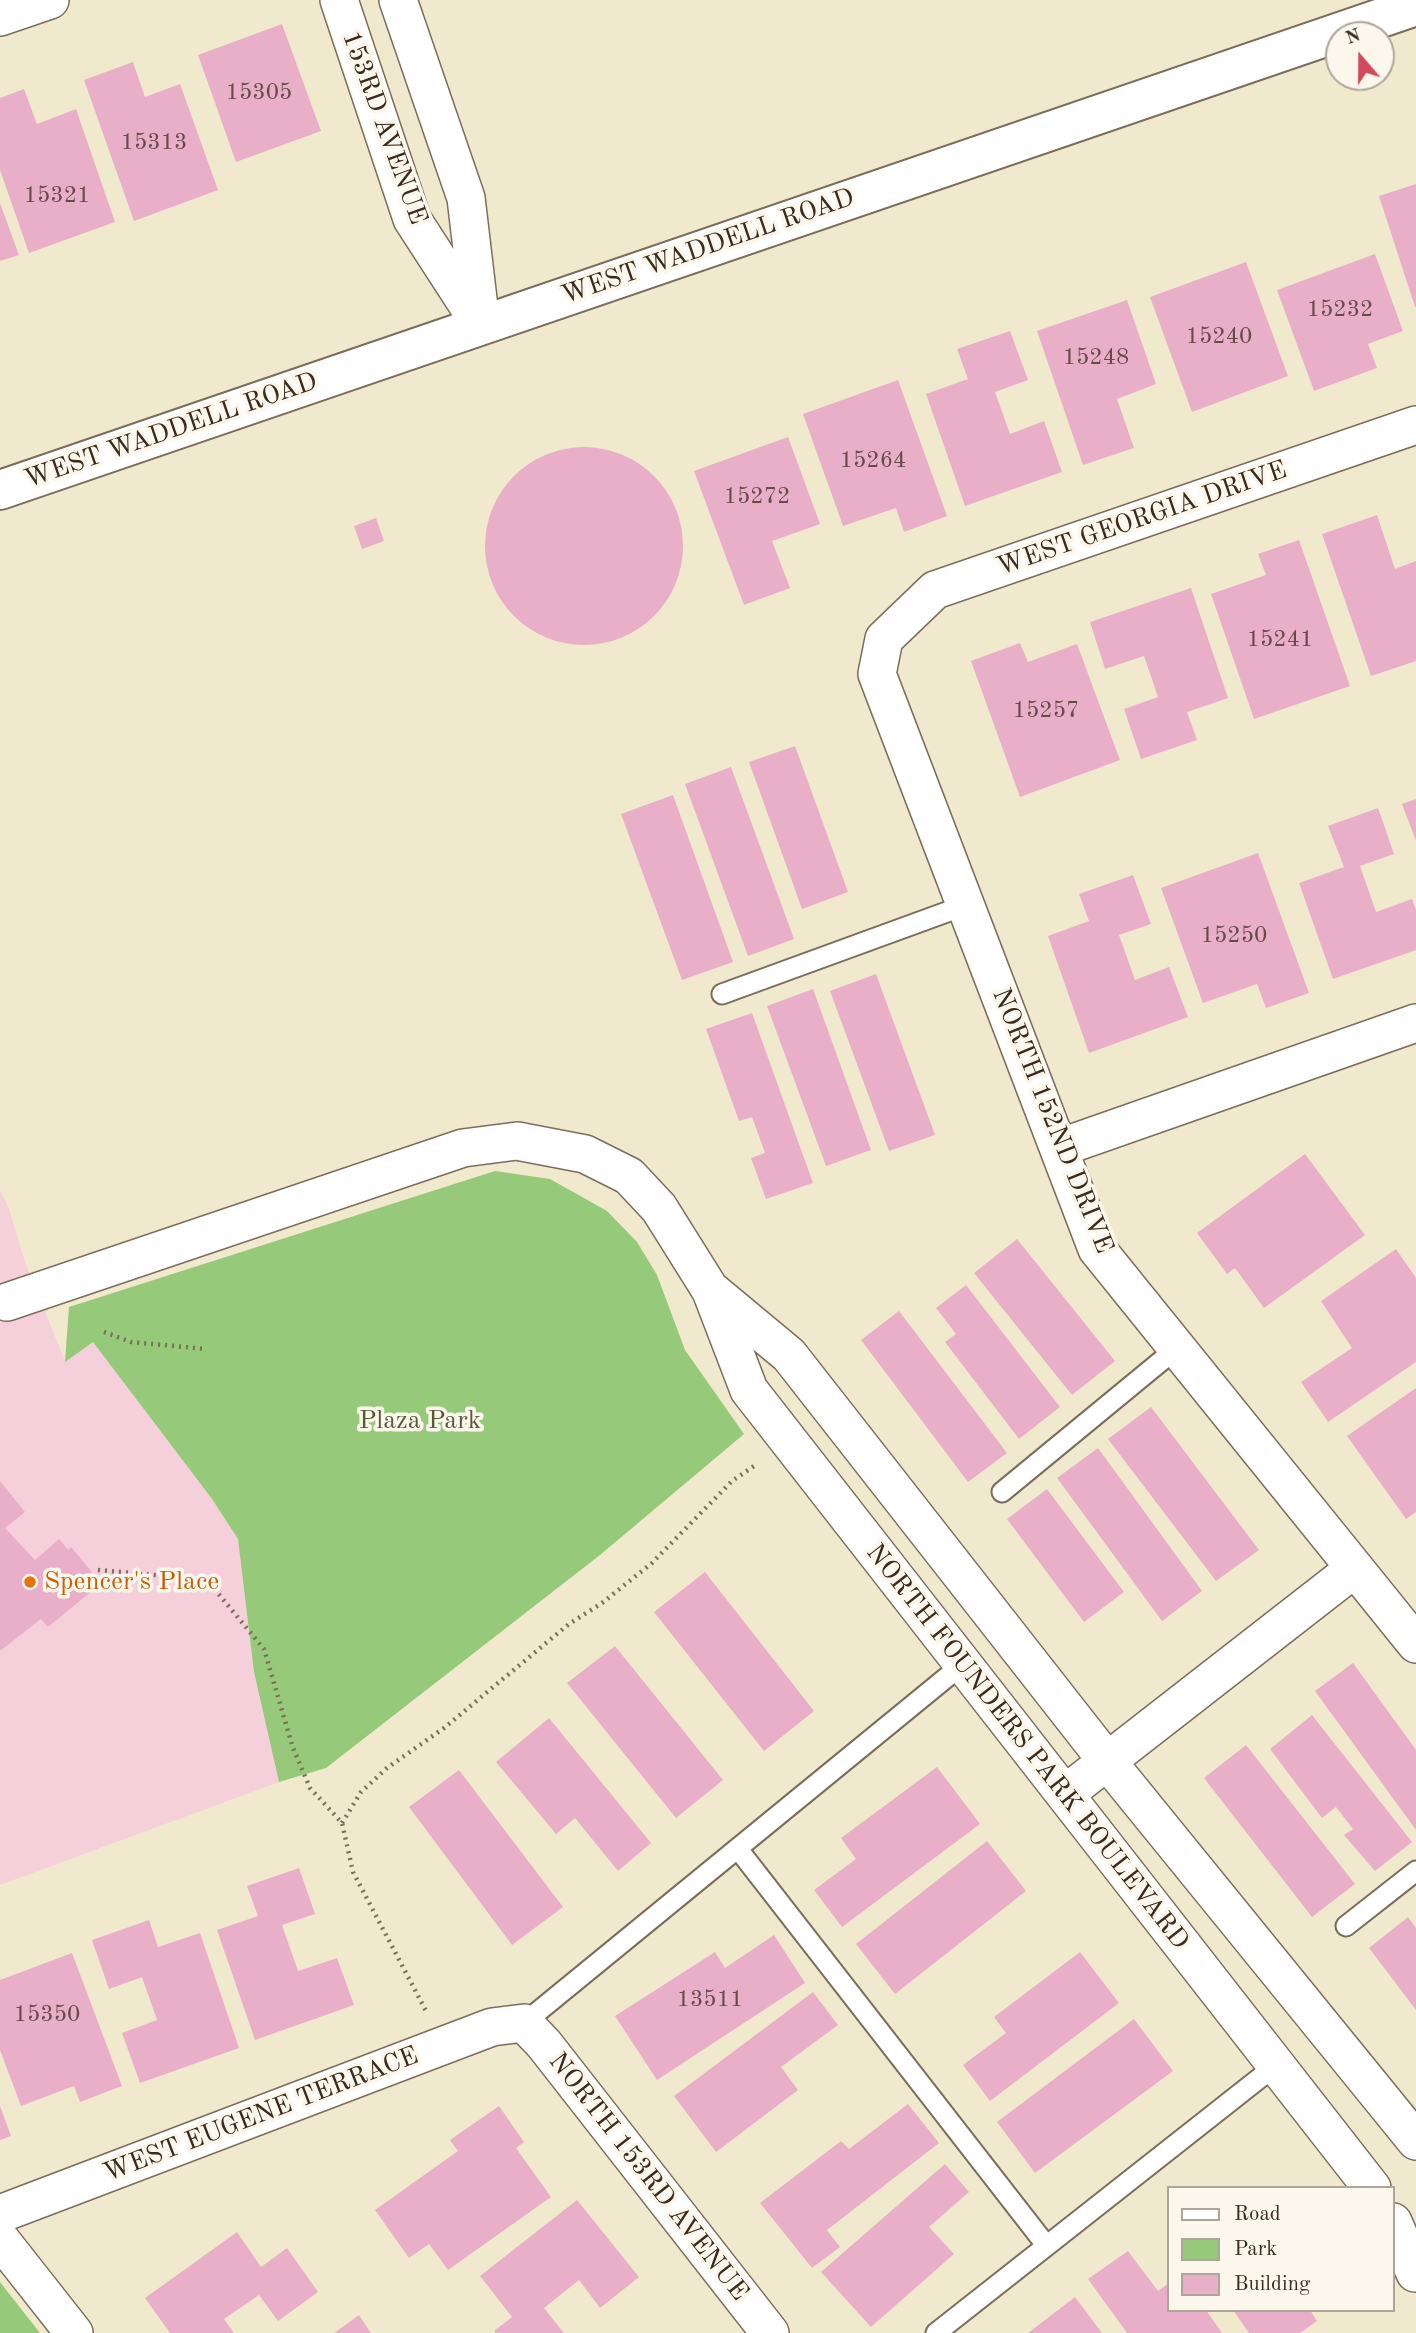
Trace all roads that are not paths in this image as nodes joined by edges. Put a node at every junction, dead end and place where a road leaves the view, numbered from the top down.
1 (50, 0) edge
2 (339, 0) edge
3 (398, 0) edge
4 (1416, 6) edge
5 (0, 17) edge
6 (481, 324) junction
7 (1416, 425) edge
8 (0, 490) edge
9 (884, 639) joint
10 (966, 905) junction
11 (722, 994) dead end
12 (1416, 1023) edge
13 (1059, 1148) junction
14 (711, 1291) junction
15 (7, 1302) dead end
16 (1177, 1348) junction
17 (1002, 1492) dead end
18 (1354, 1569) junction
19 (1416, 1644) edge
20 (962, 1664) junction
21 (1107, 1761) junction
22 (1065, 1794) junction
23 (738, 1849) junction
24 (1416, 1871) edge
25 (1346, 1926) dead end
26 (524, 2023) junction
27 (1275, 2066) junction
28 (1416, 2141) edge
29 (1369, 2186) edge
30 (0, 2214) edge
31 (1395, 2227) edge
32 (0, 2239) edge
33 (1046, 2245) junction
34 (1416, 2276) edge
35 (74, 2333) edge
36 (770, 2333) edge
37 (936, 2333) edge

1 - 5 street
2 - 6 street, 153RD AVENUE
3 - 6 street, 153RD AVENUE
4 - 6 main road, WEST WADDELL ROAD
6 - 8 main road, WEST WADDELL ROAD
7 - 9 street, WEST GEORGIA DRIVE
9 - 10 street, NORTH 152ND DRIVE
10 - 11 lane
10 - 13 street, NORTH 152ND DRIVE
12 - 13 street
13 - 16 street, NORTH 152ND DRIVE
14 - 15 street, NORTH FOUNDERS PARK BOULEVARD
14 - 20 street, NORTH FOUNDERS PARK BOULEVARD
14 - 21 street, NORTH FOUNDERS PARK BOULEVARD
16 - 17 lane
16 - 18 street, NORTH 152ND DRIVE
18 - 19 street, NORTH 152ND DRIVE
18 - 21 street
20 - 22 street, NORTH FOUNDERS PARK BOULEVARD
20 - 23 lane
21 - 22 street
21 - 28 street, NORTH FOUNDERS PARK BOULEVARD
22 - 27 street, NORTH FOUNDERS PARK BOULEVARD
23 - 26 lane
23 - 33 lane
24 - 25 lane
26 - 30 street, WEST EUGENE TERRACE
26 - 36 street, NORTH 153RD AVENUE
27 - 29 street, NORTH FOUNDERS PARK BOULEVARD
27 - 33 lane
31 - 34 street
32 - 35 street
33 - 37 lane

